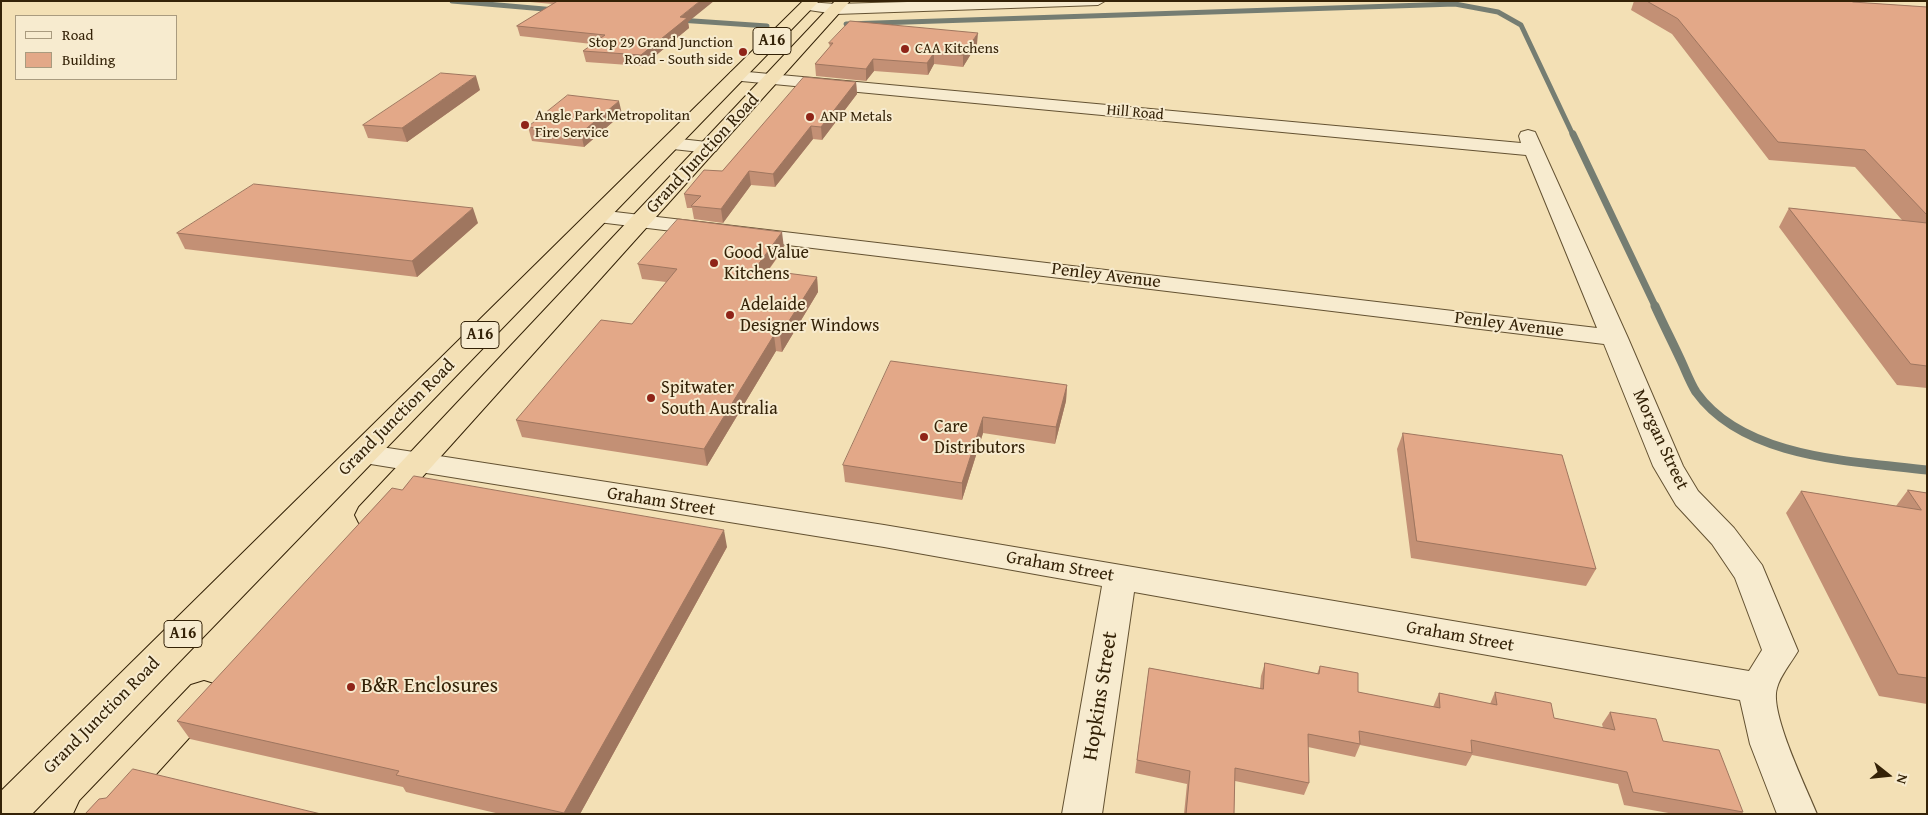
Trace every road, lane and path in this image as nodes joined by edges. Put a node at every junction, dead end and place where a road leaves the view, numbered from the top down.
1 (1098, 1) edge
2 (810, 4) edge
3 (840, 5) edge
4 (737, 76) junction
5 (772, 79) junction
6 (1531, 143) joint
7 (671, 144) junction
8 (709, 147) junction
9 (598, 216) junction
10 (642, 220) junction
11 (1614, 338) junction
12 (362, 454) junction
13 (417, 464) junction
14 (351, 536) edge
15 (1120, 578) junction
16 (226, 671) edge
17 (1758, 688) junction
18 (5, 814) edge
19 (94, 814) edge
20 (1082, 814) edge
21 (1797, 814) edge

1 - 3 street
2 - 3 street
2 - 4 highway, Grand Junction Road / A16
3 - 5 highway, Grand Junction Road / A16
4 - 5 street, Hill Road
4 - 7 highway, Grand Junction Road / A16
5 - 6 street, Hill Road
5 - 8 highway, Grand Junction Road / A16
6 - 11 street, Morgan Street
7 - 8 street
7 - 9 highway, Grand Junction Road / A16
8 - 10 highway, Grand Junction Road / A16
9 - 10 street, Penley Avenue
9 - 12 highway, Grand Junction Road / A16
10 - 11 street, Penley Avenue
10 - 13 highway, Grand Junction Road / A16
11 - 17 street, Morgan Street
12 - 13 street, Graham Street
12 - 18 highway, Grand Junction Road / A16
13 - 14 highway, Grand Junction Road / A16
13 - 15 street, Graham Street
15 - 17 street, Graham Street
15 - 20 street, Hopkins Street
16 - 19 highway
17 - 21 street

